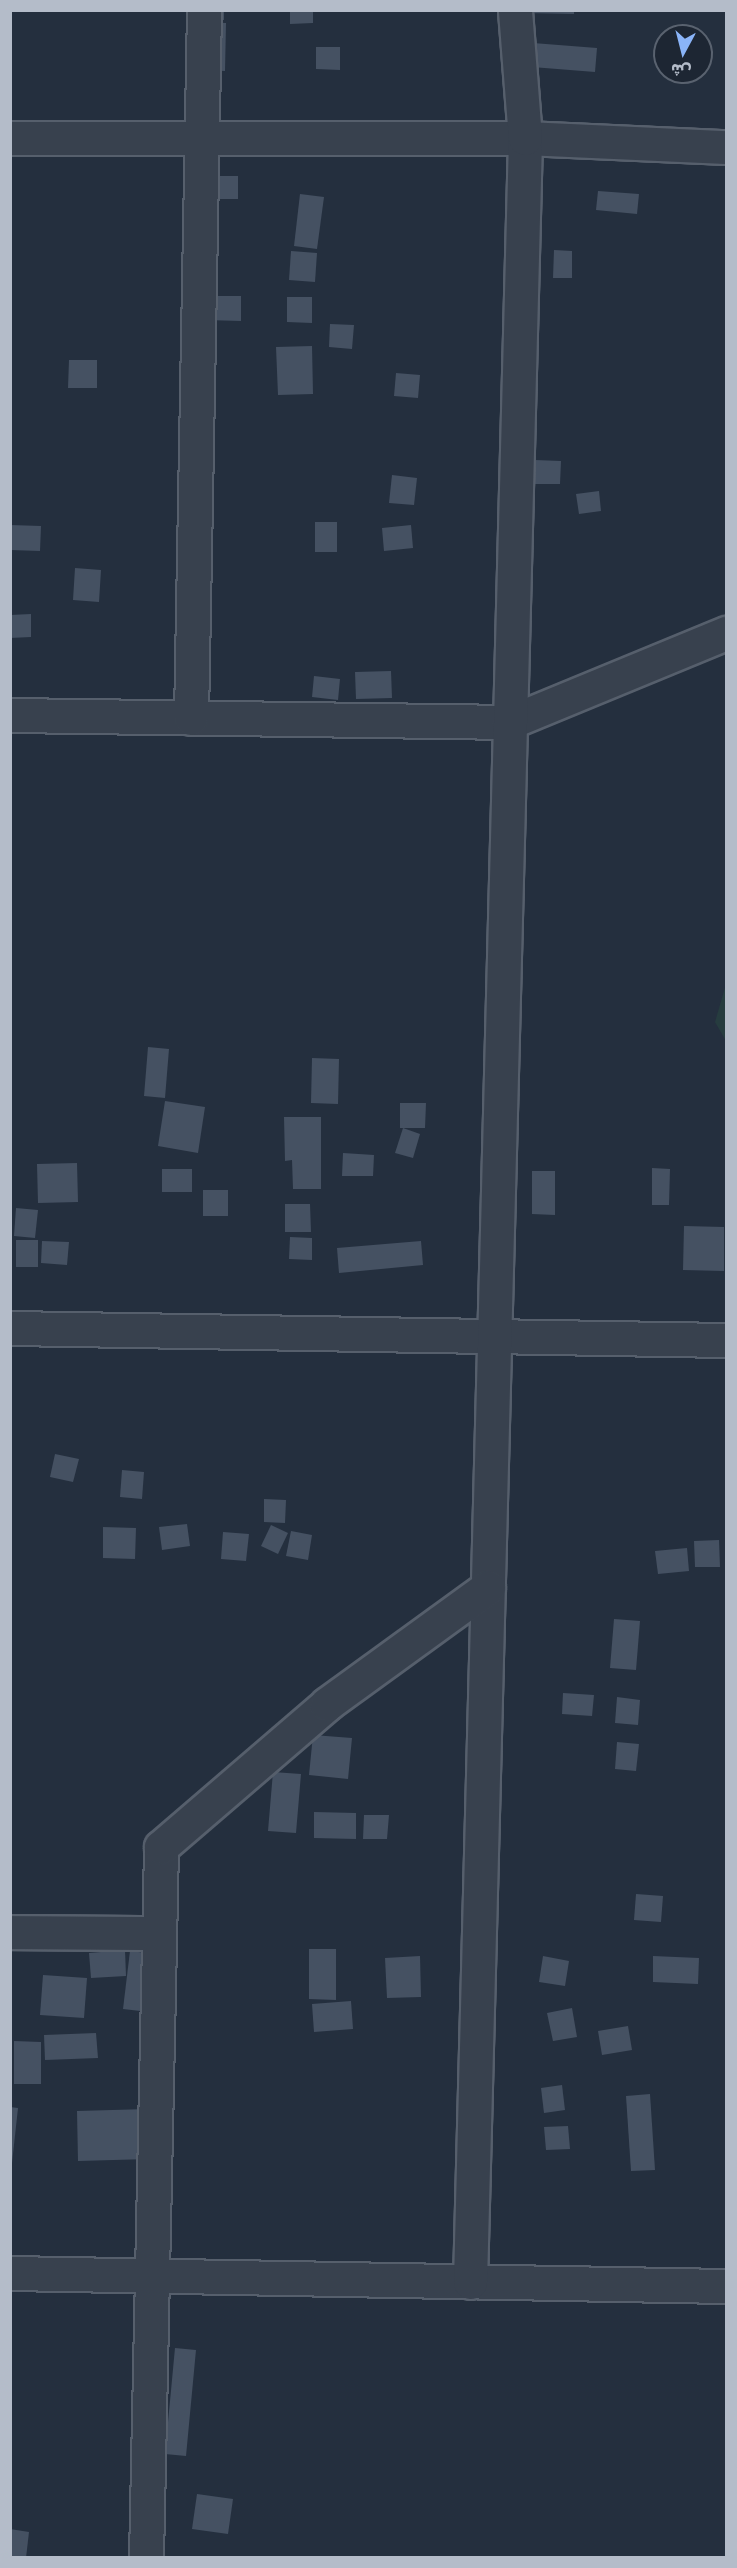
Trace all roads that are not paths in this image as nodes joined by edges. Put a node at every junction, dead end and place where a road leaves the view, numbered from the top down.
1 (204, 10) edge
2 (515, 10) edge
3 (10, 138) edge
4 (202, 138) junction
5 (525, 138) junction
6 (726, 147) edge
7 (726, 633) edge
8 (10, 716) edge
9 (191, 718) junction
10 (510, 722) junction
11 (10, 1328) edge
12 (494, 1336) junction
13 (726, 1340) edge
14 (488, 1587) junction
15 (10, 1932) edge
16 (159, 1933) junction
17 (10, 2274) edge
18 (149, 2276) junction
19 (470, 2282) junction
20 (726, 2286) edge
21 (146, 2558) edge

1 - 4 street
2 - 5 street
3 - 4 street
4 - 5 street
4 - 9 street
5 - 6 street
5 - 10 street
7 - 10 street
8 - 9 street
9 - 10 street
10 - 12 street
11 - 12 street
12 - 13 street
12 - 14 street
14 - 16 street
14 - 19 street
15 - 16 street
16 - 18 street
17 - 18 street
18 - 19 street
18 - 21 street
19 - 20 street

